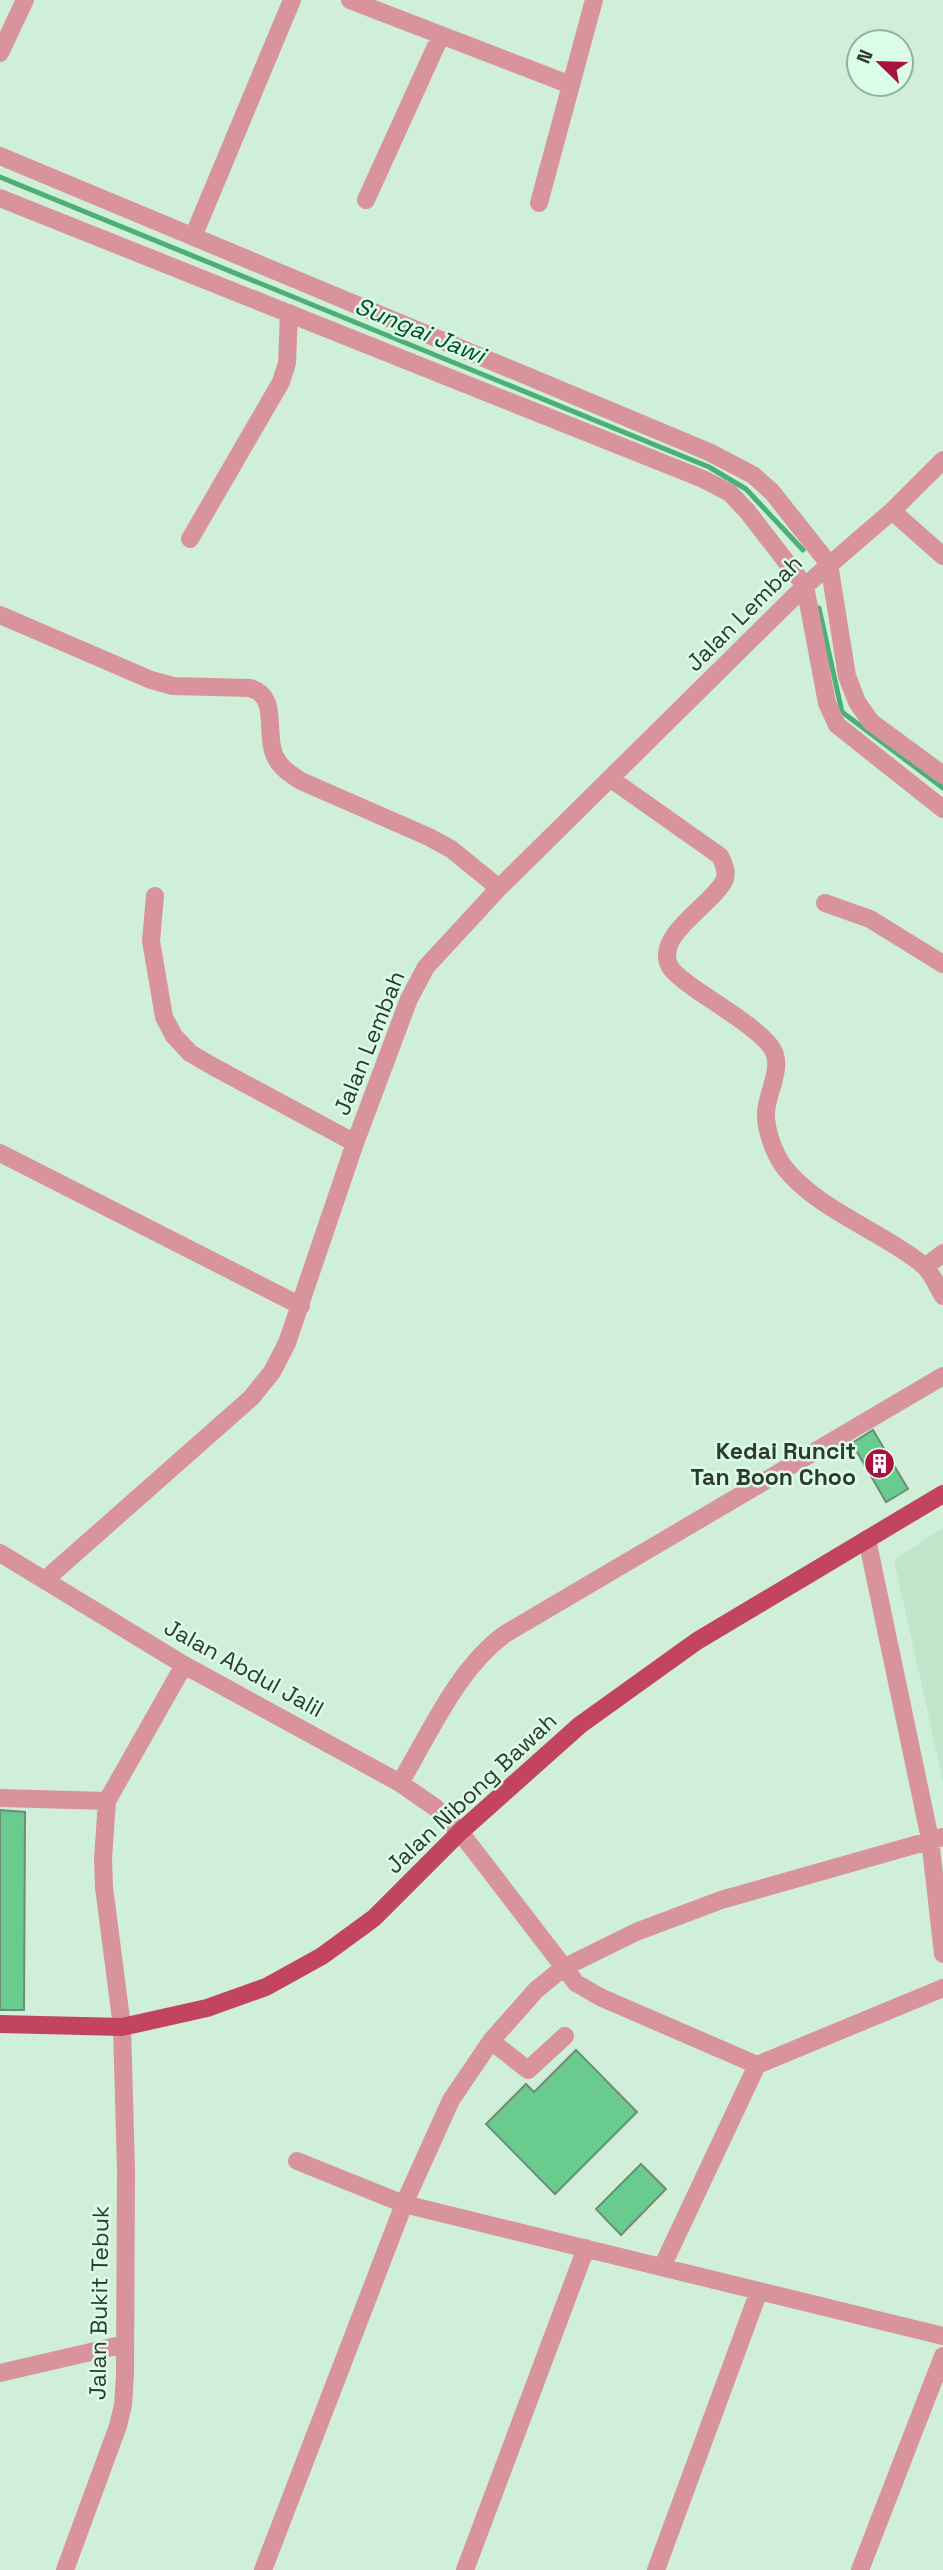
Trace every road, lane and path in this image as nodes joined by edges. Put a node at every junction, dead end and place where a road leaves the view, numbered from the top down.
1 (25, 0) edge
2 (292, 0) edge
3 (349, 0) edge
4 (594, 0) edge
5 (441, 35) junction
6 (0, 53) edge
7 (571, 85) junction
8 (0, 156) edge
9 (0, 198) edge
10 (366, 200) dead end
11 (539, 203) dead end
12 (193, 237) junction
13 (289, 313) junction
14 (943, 460) edge
15 (892, 511) junction
16 (190, 539) dead end
17 (943, 556) edge
18 (829, 564) junction
19 (805, 586) junction
20 (0, 615) edge
21 (943, 775) edge
22 (611, 779) junction
23 (943, 809) edge
24 (499, 888) junction
25 (155, 896) dead end
26 (825, 903) dead end
27 (943, 964) edge
28 (355, 1143) junction
29 (0, 1153) edge
30 (943, 1253) edge
31 (925, 1266) junction
32 (943, 1296) edge
33 (301, 1306) junction
34 (943, 1376) edge
35 (943, 1494) edge
36 (867, 1539) junction
37 (0, 1553) edge
38 (46, 1579) junction
39 (184, 1665) junction
40 (400, 1783) junction
41 (0, 1798) edge
42 (107, 1801) junction
43 (460, 1832) junction
44 (937, 1838) edge
45 (943, 1954) edge
46 (563, 1968) junction
47 (943, 1989) edge
48 (0, 2024) edge
49 (122, 2027) junction
50 (565, 2035) dead end
51 (491, 2041) junction
52 (757, 2065) junction
53 (298, 2161) dead end
54 (404, 2204) junction
55 (586, 2248) junction
56 (662, 2267) junction
57 (759, 2291) junction
58 (943, 2336) edge
59 (125, 2344) junction
60 (943, 2356) edge
61 (0, 2373) edge
62 (65, 2570) edge
63 (263, 2570) edge
64 (464, 2570) edge
65 (656, 2570) edge
66 (860, 2570) edge

1 - 6 street
2 - 12 street
3 - 5 street
4 - 7 street
5 - 7 street
5 - 10 street
7 - 11 street
8 - 12 street
9 - 13 street
12 - 18 street
13 - 16 street
13 - 19 street
14 - 15 street, Jalan Lembah
15 - 17 street
15 - 18 street, Jalan Lembah
18 - 19 street, Jalan Lembah
18 - 21 street
19 - 22 street, Jalan Lembah
19 - 23 street
20 - 24 street
22 - 24 street, Jalan Lembah
22 - 31 street
24 - 28 street, Jalan Lembah
25 - 28 street
26 - 27 street
28 - 33 street, Jalan Lembah
29 - 33 street
30 - 31 street
31 - 32 street
33 - 38 street, Jalan Lembah
34 - 40 street
35 - 36 main road, Jalan Nibong Bawah
36 - 43 main road, Jalan Nibong Bawah
36 - 44 street
37 - 38 street, Jalan Abdul Jalil
38 - 39 street, Jalan Abdul Jalil
39 - 40 street, Jalan Abdul Jalil
39 - 42 street
40 - 43 street, Jalan Abdul Jalil
41 - 42 street
42 - 49 street, Jalan Bukit Tebuk
43 - 46 street, Jalan Abdul Jalil
43 - 49 main road, Jalan Nibong Bawah
44 - 45 street
44 - 46 street
46 - 51 street
46 - 52 street, Jalan Abdul Jalil
47 - 52 street
48 - 49 main road, Jalan Nibong Bawah
49 - 59 street, Jalan Bukit Tebuk
50 - 51 street
51 - 54 street
52 - 56 street
53 - 54 street
54 - 55 street
54 - 63 street
55 - 56 street
55 - 64 street
56 - 57 street
57 - 58 street
57 - 65 street
59 - 61 street
59 - 62 street, Jalan Bukit Tebuk
60 - 66 street

